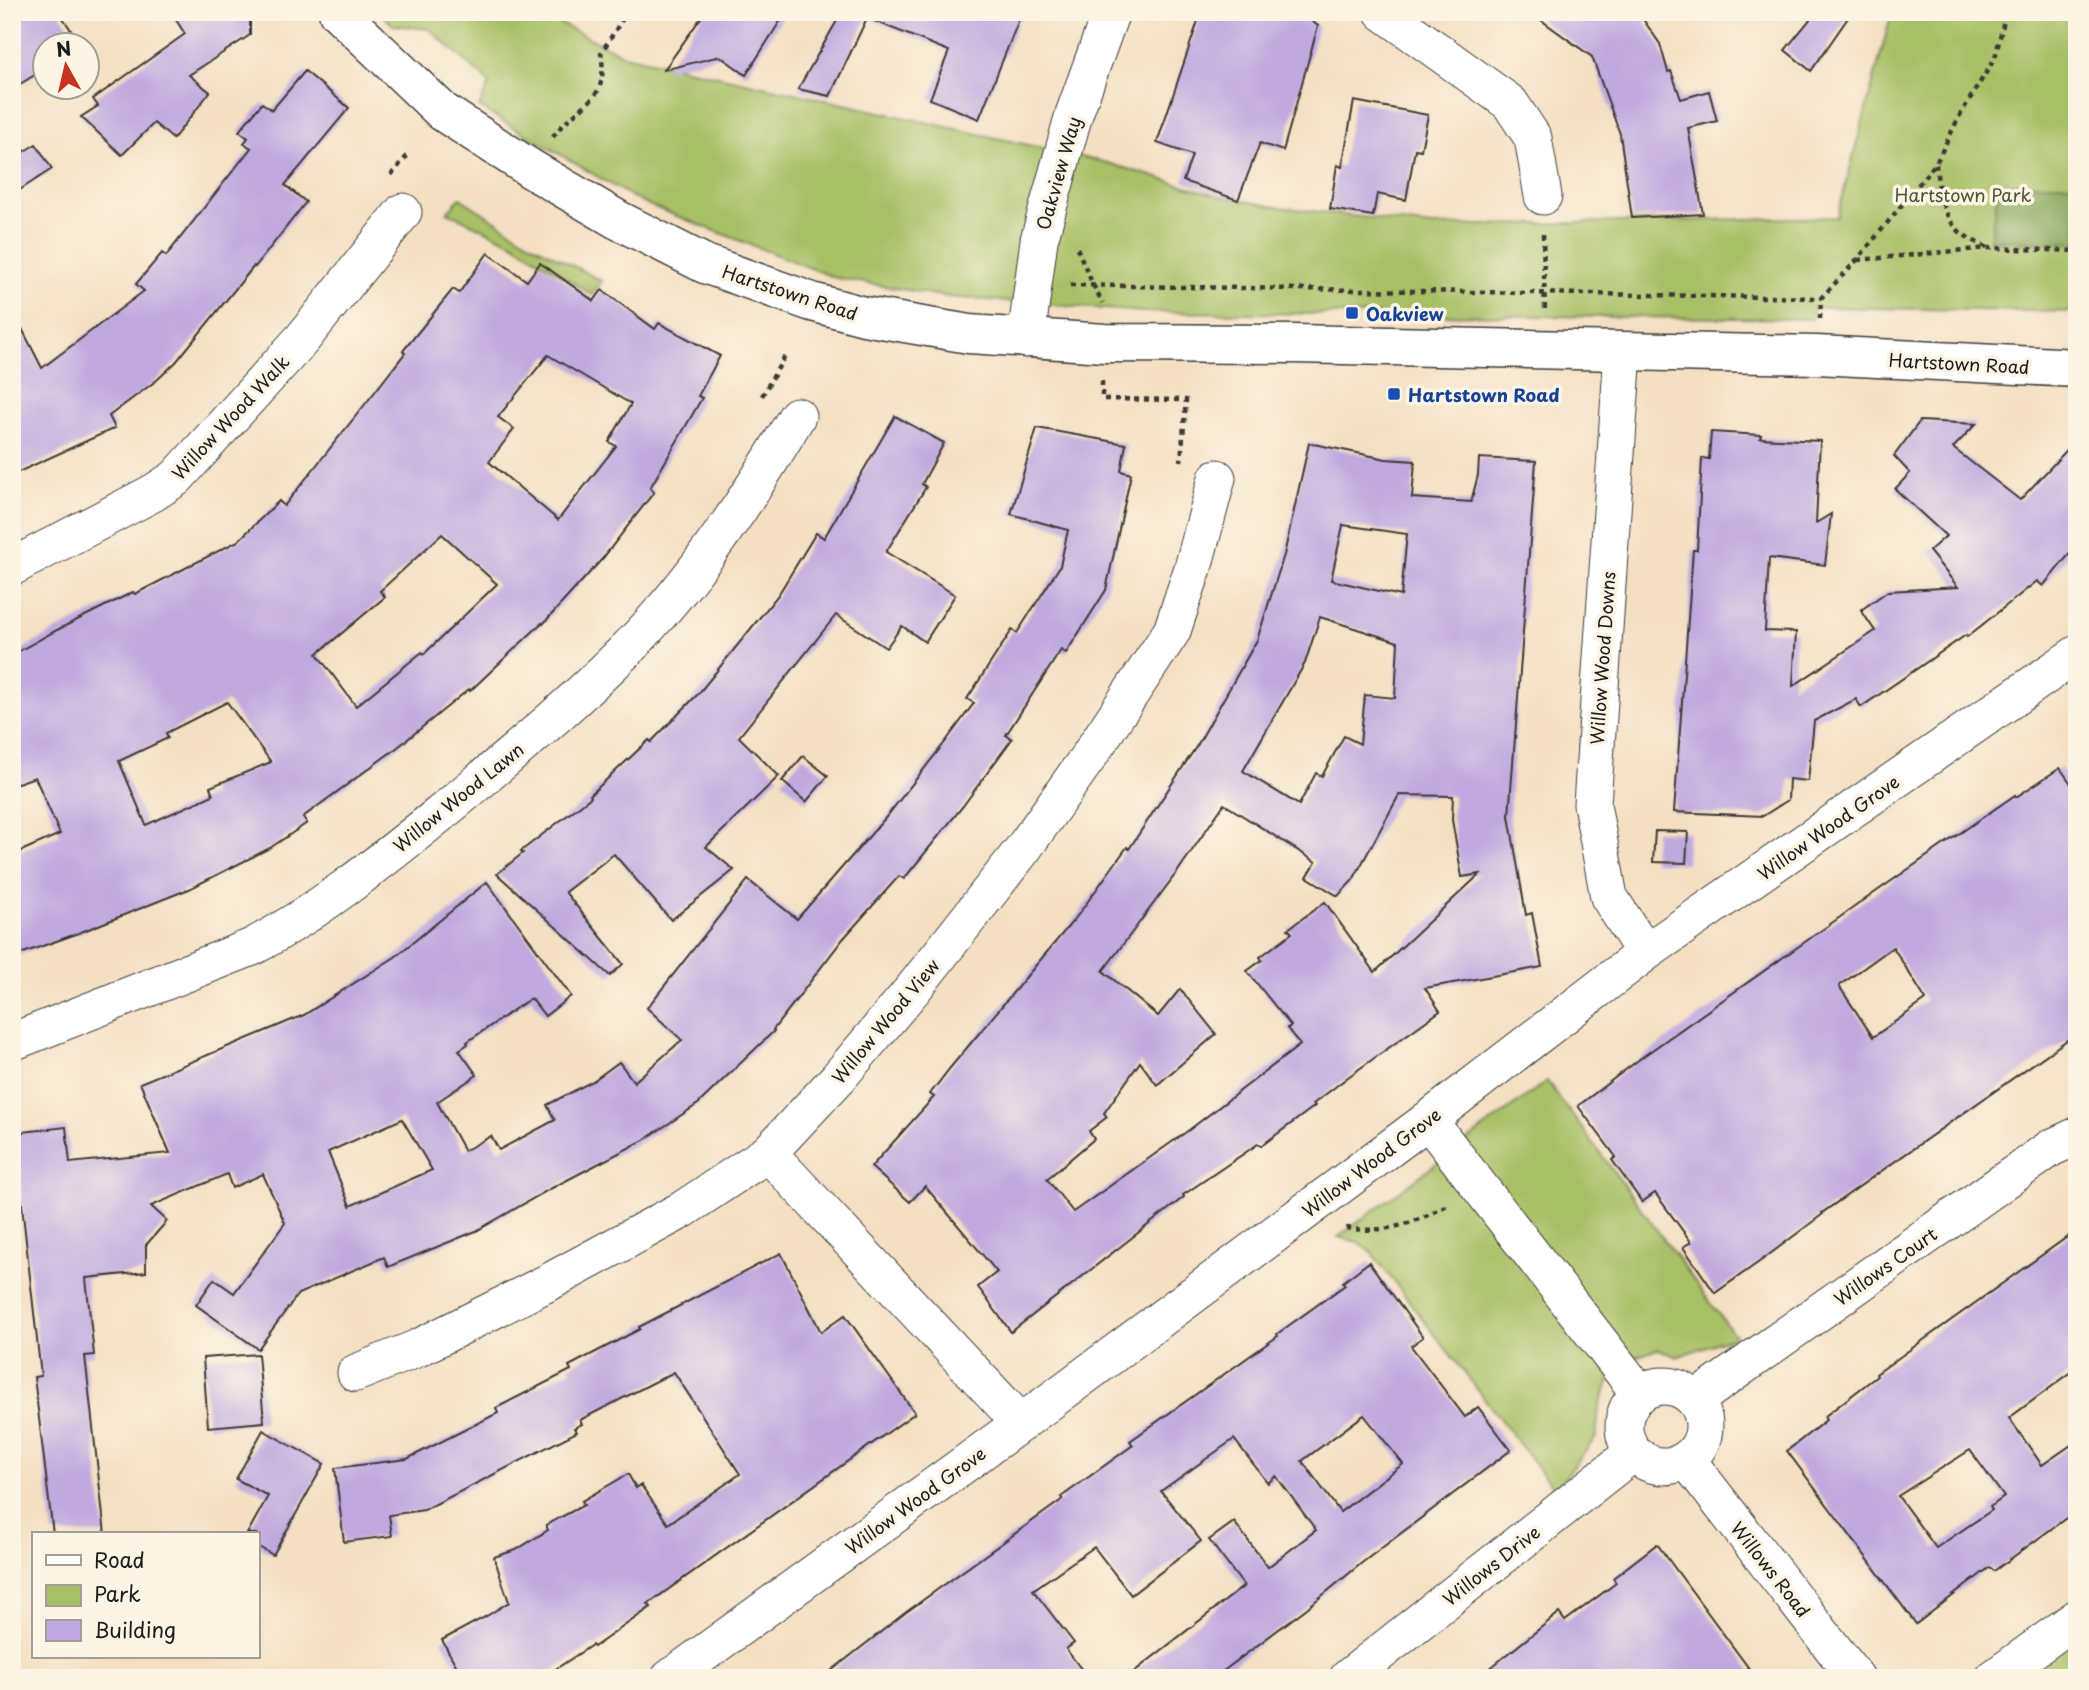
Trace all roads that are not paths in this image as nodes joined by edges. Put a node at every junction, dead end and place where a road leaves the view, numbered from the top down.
1 (338, 12) edge
2 (1111, 12) edge
3 (1383, 12) edge
4 (1543, 196) road end
5 (403, 212) dead end
6 (1026, 339) junction
7 (1623, 351) junction
8 (2077, 368) edge
9 (797, 416) dead end
10 (1217, 478) dead end
11 (12, 567) edge
12 (2077, 654) edge
13 (1645, 953) junction
14 (12, 1042) edge
15 (1428, 1120) junction
16 (2077, 1136) edge
17 (768, 1153) junction
18 (356, 1373) dead end
19 (1640, 1394) junction
20 (1695, 1400) junction
21 (1021, 1423) junction
22 (1633, 1452) junction
23 (1686, 1460) junction
24 (2077, 1618) edge
25 (670, 1678) edge
26 (1348, 1678) edge
27 (1856, 1678) edge
28 (1994, 1678) edge

1 - 6 street, Hartstown Road
2 - 6 street, Oakview Way
3 - 4 street
5 - 11 street, Willow Wood Walk
6 - 7 street, Hartstown Road
7 - 8 street, Hartstown Road
7 - 13 street, Willow Wood Downs
9 - 14 street, Willow Wood Lawn
10 - 17 street, Willow Wood View
12 - 13 street, Willow Wood Grove
13 - 15 street, Willow Wood Grove
15 - 19 street
15 - 21 street, Willow Wood Grove
16 - 20 street, Willows Court
17 - 18 street, Willow Wood View
17 - 21 street
19 - 20 street
19 - 22 street
20 - 23 street
21 - 25 street, Willow Wood Grove
22 - 23 street
22 - 26 street, Willows Drive
23 - 27 street, Willows Road
24 - 28 street

